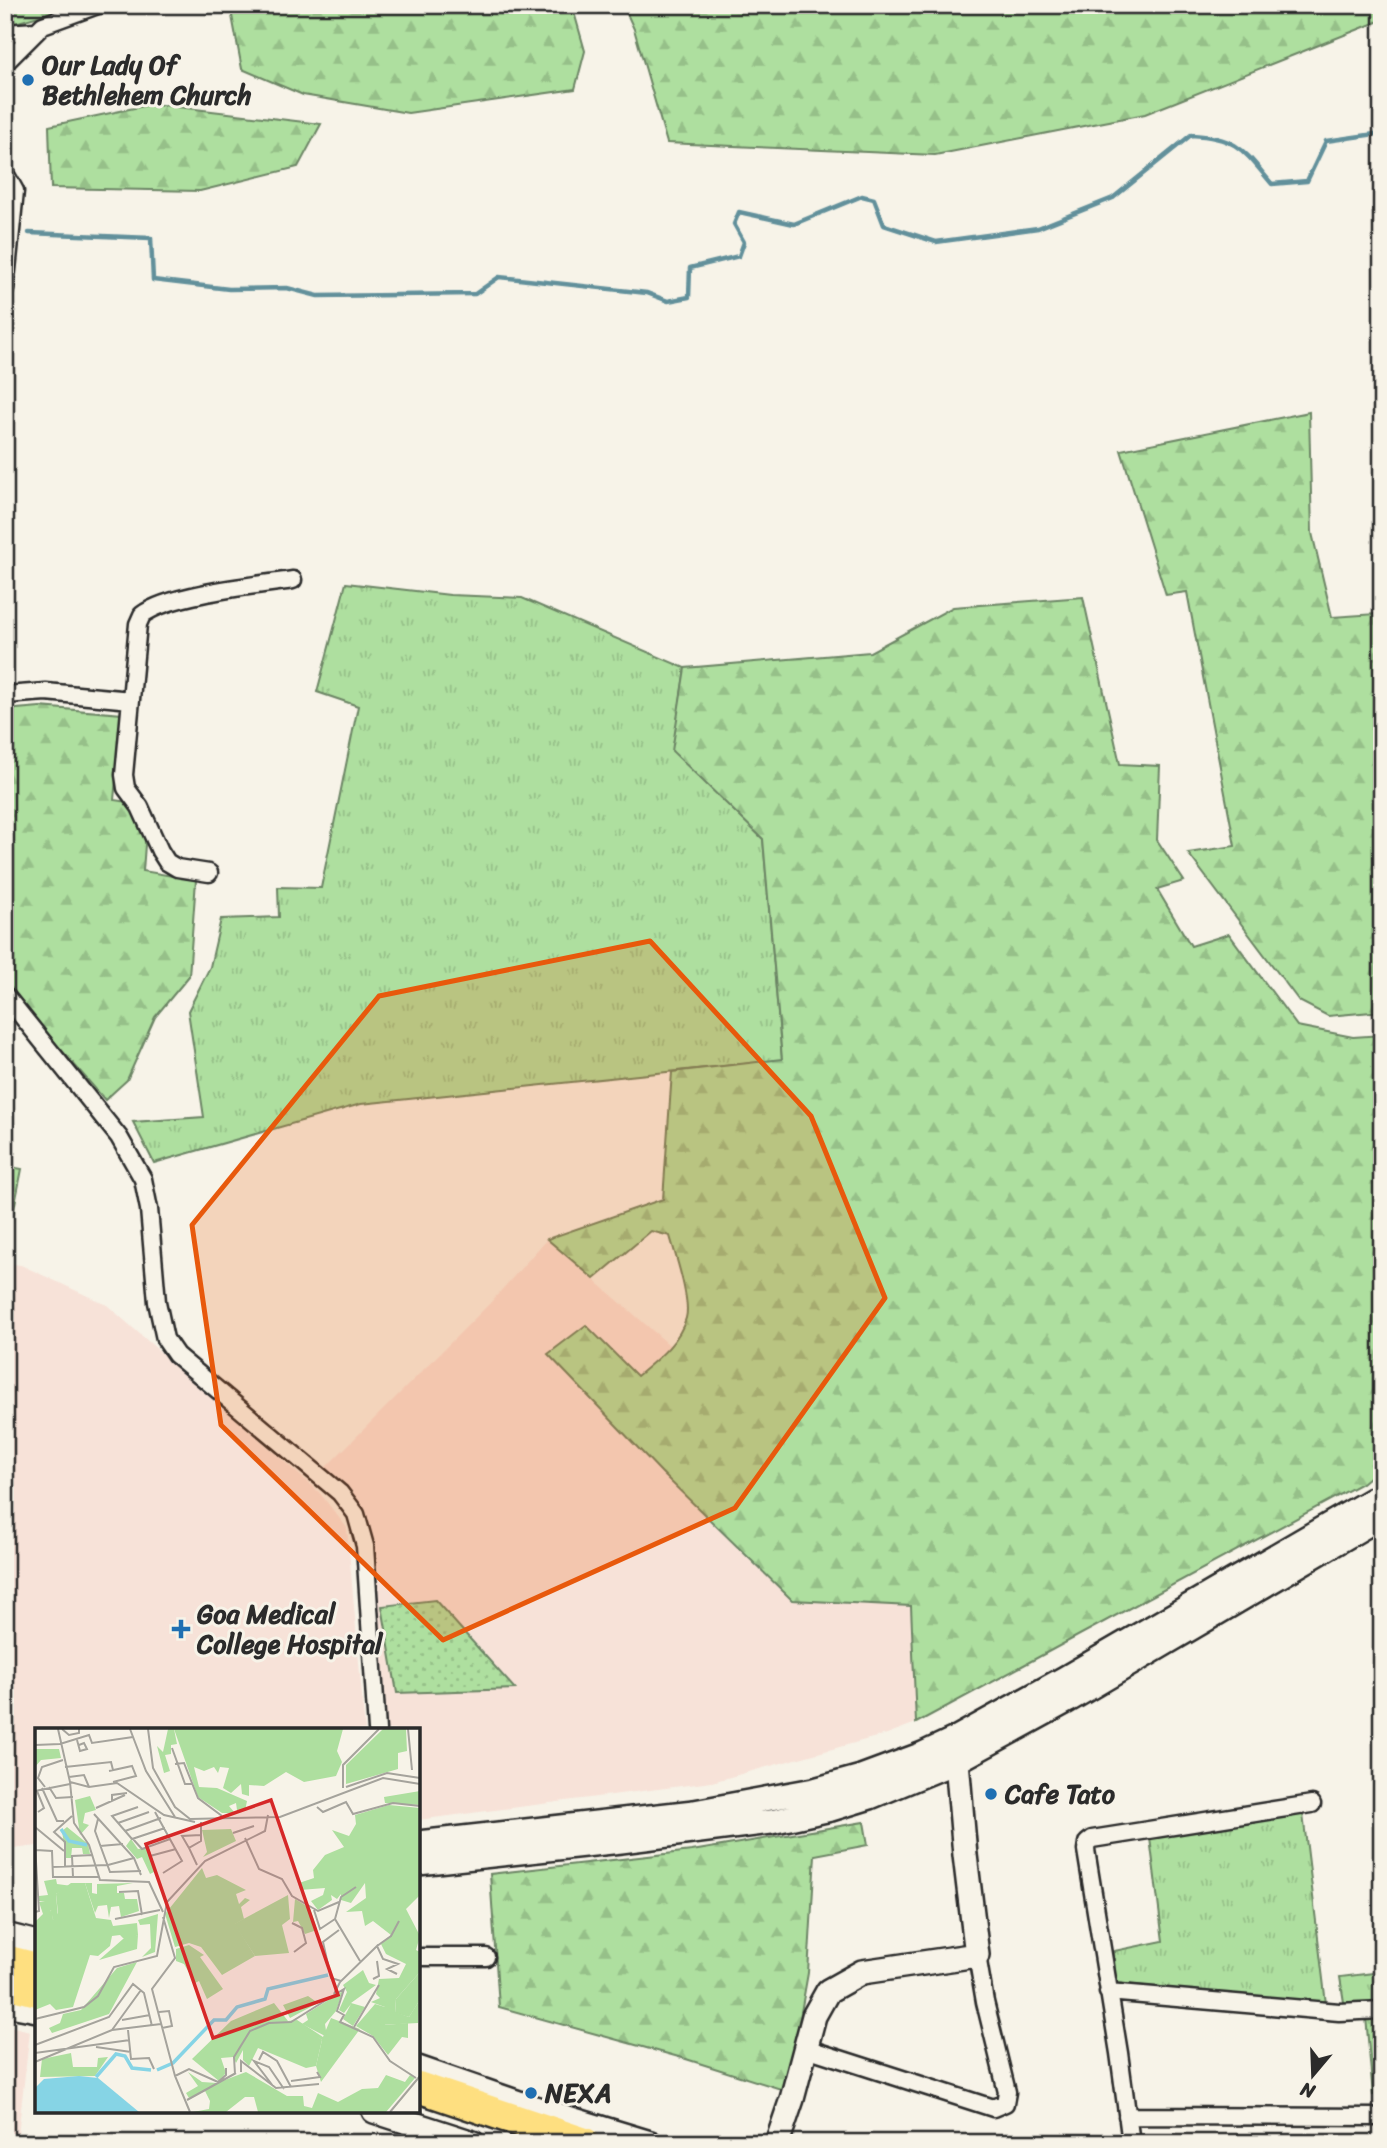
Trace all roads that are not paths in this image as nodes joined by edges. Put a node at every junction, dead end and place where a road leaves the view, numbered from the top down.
1 (98, 5) edge
2 (36, 31) junction
3 (5, 33) edge
4 (5, 63) edge
5 (5, 173) edge
6 (5, 290) edge
7 (293, 580) dead end
8 (5, 695) edge
9 (131, 700) junction
10 (209, 873) dead end
11 (5, 995) edge
12 (1382, 1494) edge
13 (1382, 1516) edge
14 (377, 1728) edge
15 (957, 1761) junction
16 (1312, 1804) dead end
17 (420, 1843) edge
18 (420, 1863) edge
19 (5, 1935) edge
20 (35, 1942) edge
21 (977, 1955) junction
22 (420, 1957) edge
23 (486, 1957) dead end
24 (5, 1960) edge
25 (35, 1968) edge
26 (5, 1983) edge
27 (35, 1990) edge
28 (1108, 1992) junction
29 (5, 2004) edge
30 (35, 2010) edge
31 (1382, 2010) edge
32 (806, 2048) junction
33 (420, 2069) edge
34 (420, 2088) edge
35 (420, 2109) edge
36 (380, 2113) edge
37 (1127, 2116) junction
38 (1382, 2117) edge
39 (472, 2143) edge
40 (528, 2143) edge
41 (585, 2143) edge
42 (650, 2143) edge
43 (777, 2143) edge
44 (1130, 2143) edge

1 - 2 street
2 - 3 street
2 - 4 street
5 - 6 street
7 - 9 street
8 - 9 street
9 - 10 street
11 - 14 street
12 - 17 main road
13 - 15 main road
15 - 18 main road
15 - 21 main road
16 - 28 street
19 - 20 main road
21 - 32 main road
21 - 32 street
22 - 23 street
24 - 25 highway
26 - 27 highway
28 - 31 street
28 - 37 street
29 - 30 main road
32 - 43 main road
33 - 42 main road
34 - 41 highway
35 - 40 highway
36 - 39 main road
37 - 38 street
37 - 44 street

